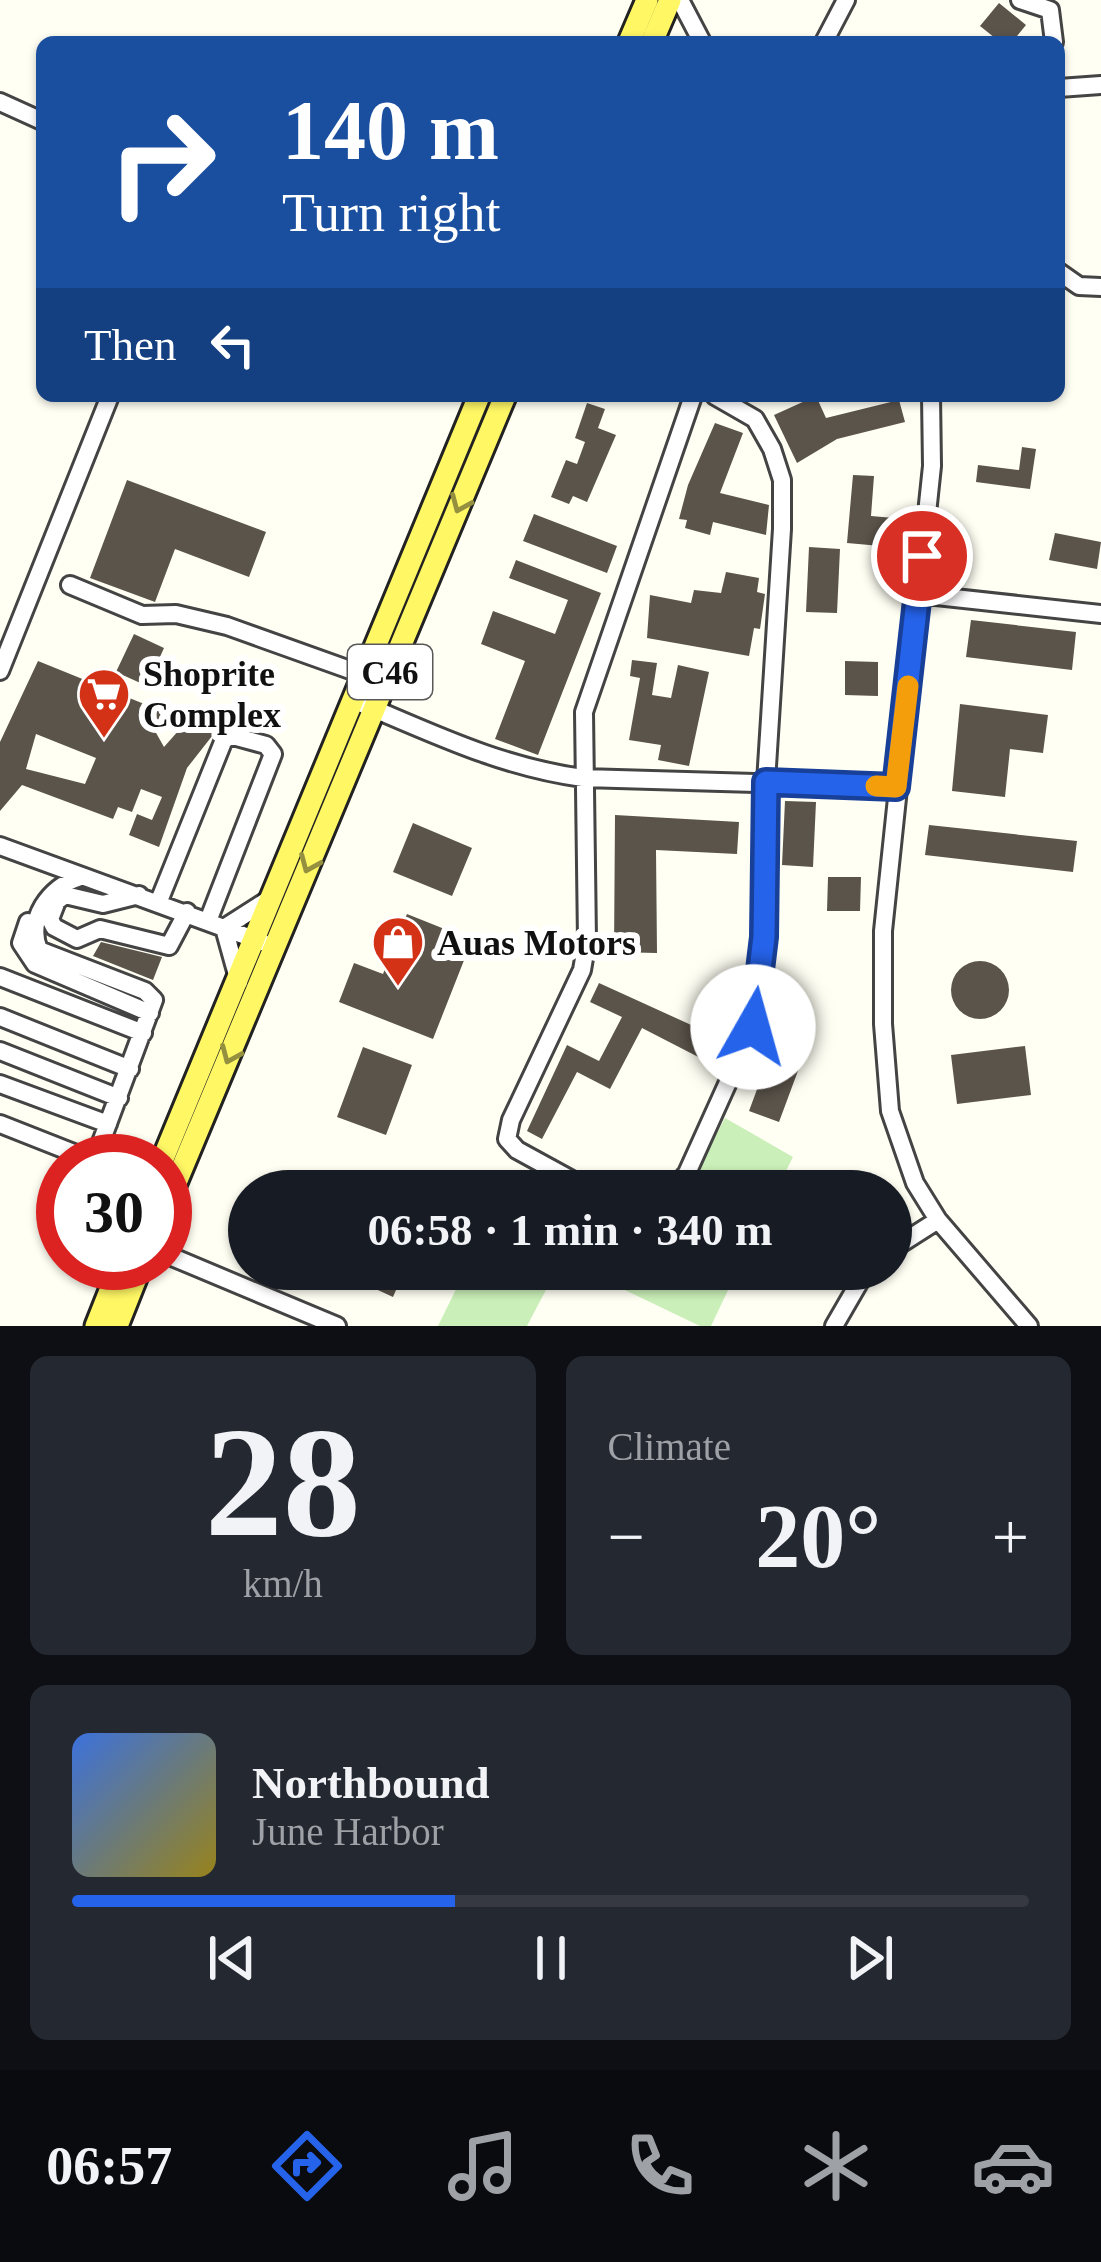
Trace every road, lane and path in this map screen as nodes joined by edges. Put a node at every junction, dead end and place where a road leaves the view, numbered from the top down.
1 (647, 0) edge
2 (670, 0) edge
3 (680, 0) edge
4 (846, 0) edge
5 (1019, 0) edge
6 (632, 36) edge
7 (655, 36) edge
8 (698, 36) edge
9 (827, 36) edge
10 (1053, 36) edge
11 (1101, 85) edge
12 (1065, 88) edge
13 (0, 102) edge
14 (36, 118) edge
15 (1065, 276) edge
16 (1101, 287) edge
17 (108, 402) edge
18 (477, 402) edge
19 (502, 402) edge
20 (691, 402) edge
21 (726, 402) edge
22 (931, 402) edge
23 (70, 585) dead end
24 (918, 594) junction
25 (1101, 614) edge
26 (0, 671) edge
27 (364, 675) junction
28 (364, 704) junction
29 (583, 778) junction
30 (766, 782) junction
31 (896, 787) junction
32 (0, 846) edge
33 (70, 875) junction
34 (140, 894) junction
35 (272, 898) junction
36 (159, 902) junction
37 (187, 912) junction
38 (216, 924) junction
39 (265, 943) junction
40 (0, 977) edge
41 (248, 985) junction
42 (0, 1017) edge
43 (143, 1033) junction
44 (0, 1051) edge
45 (130, 1069) junction
46 (0, 1084) edge
47 (119, 1098) junction
48 (0, 1124) edge
49 (108, 1124) junction
50 (104, 1134) edge
51 (175, 1134) edge
52 (192, 1136) edge
53 (36, 1138) edge
54 (554, 1170) edge
55 (688, 1170) edge
56 (938, 1220) junction
57 (912, 1237) edge
58 (192, 1265) edge
59 (110, 1290) edge
60 (131, 1290) edge
61 (855, 1290) edge
62 (1024, 1323) edge
63 (96, 1326) edge
64 (117, 1326) edge
65 (337, 1326) edge
66 (834, 1326) edge

1 - 6 main road
2 - 7 main road
3 - 8 street
4 - 9 street
5 - 10 street
11 - 12 street
13 - 14 street
15 - 16 street
17 - 26 street
18 - 27 main road, C46
19 -> 28 main road, C46
20 - 29 street
21 - 30 street
22 - 24 street
23 - 27 street
24 - 25 street
24 - 31 street
27 - 28 main road, C46
28 - 29 street
28 - 35 main road, C46
28 -> 39 main road, C46
29 - 30 street
29 - 54 street
30 - 31 street
30 - 55 street
31 - 56 street
32 - 33 street
33 - 34 street
33 - 43 street
34 - 36 street
34 - 37 street
35 - 38 street
35 - 39 main road, C46
36 - 37 street
36 - 38 street
37 - 38 street
38 - 39 street
38 - 41 street
39 - 41 main road, C46
40 - 43 street
41 - 51 main road, C46
41 -> 52 main road, C46
42 - 45 street
43 - 45 street
44 - 47 street
45 - 47 street
46 - 49 street
47 - 49 street
48 - 53 street
49 - 50 street
56 - 57 street
56 - 62 street
58 - 65 street
59 - 63 main road
60 - 64 main road
61 - 66 street

